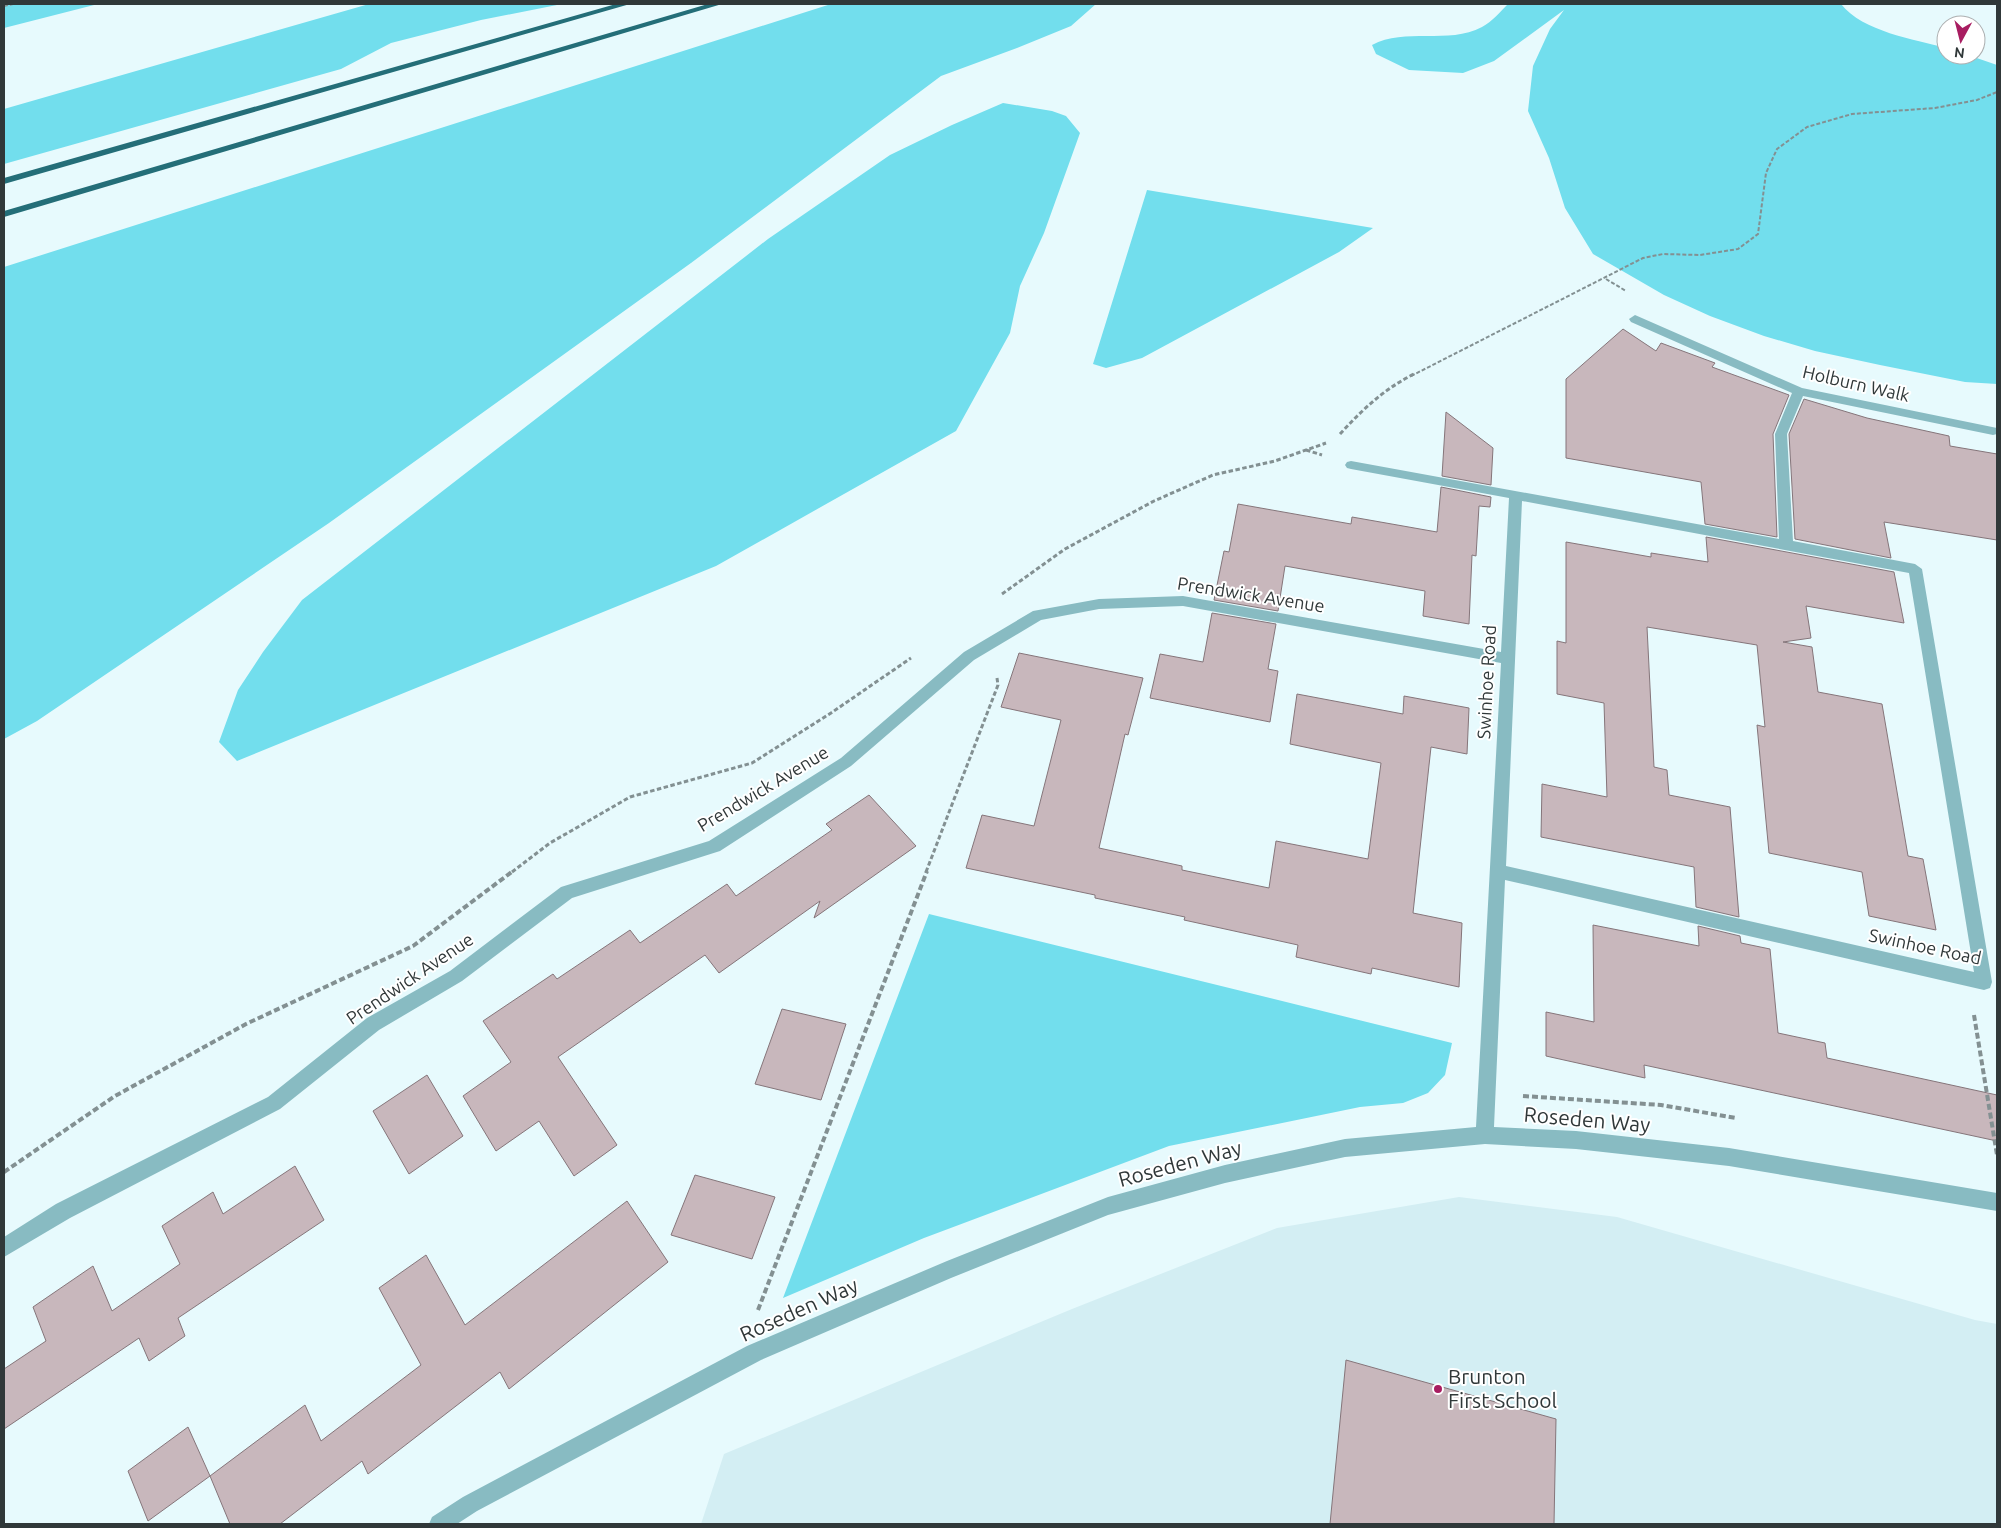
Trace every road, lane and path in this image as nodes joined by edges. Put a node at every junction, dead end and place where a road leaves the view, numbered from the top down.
1 (13, 4) edge
2 (625, 4) edge
3 (717, 4) edge
4 (4, 6) edge
5 (1997, 92) edge
6 (4, 181) edge
7 (4, 214) edge
8 (1634, 319) dead end
9 (1799, 391) junction
10 (1993, 431) dead end
11 (1351, 465) dead end
12 (1516, 495) junction
13 (1786, 544) junction
14 (994, 600) dead end
15 (997, 639) junction
16 (913, 656) dead end
17 (1508, 659) junction
18 (1497, 871) junction
19 (1968, 978) junction
20 (1485, 1135) junction
21 (1997, 1155) edge
22 (4, 1172) edge
23 (1997, 1202) edge
24 (4, 1248) edge
25 (754, 1353) junction
26 (439, 1524) edge

1 - 4 path
2 - 6 highway
3 - 7 highway
5 - 14 path
8 - 9 street, Holburn Walk
9 - 10 street, Holburn Walk
9 - 13 street
11 - 12 street, Swinhoe Road
12 - 13 street, Swinhoe Road
12 - 17 street, Swinhoe Road
13 - 19 street, Swinhoe Road
15 - 17 street, Prendwick Avenue
15 - 24 street, Prendwick Avenue
15 - 25 path
16 - 22 path
17 - 18 street, Swinhoe Road
18 - 19 street, Swinhoe Road
18 - 20 street, Swinhoe Road
19 - 21 path
20 - 23 street, Roseden Way
20 - 25 street, Roseden Way
25 - 26 street, Roseden Way

